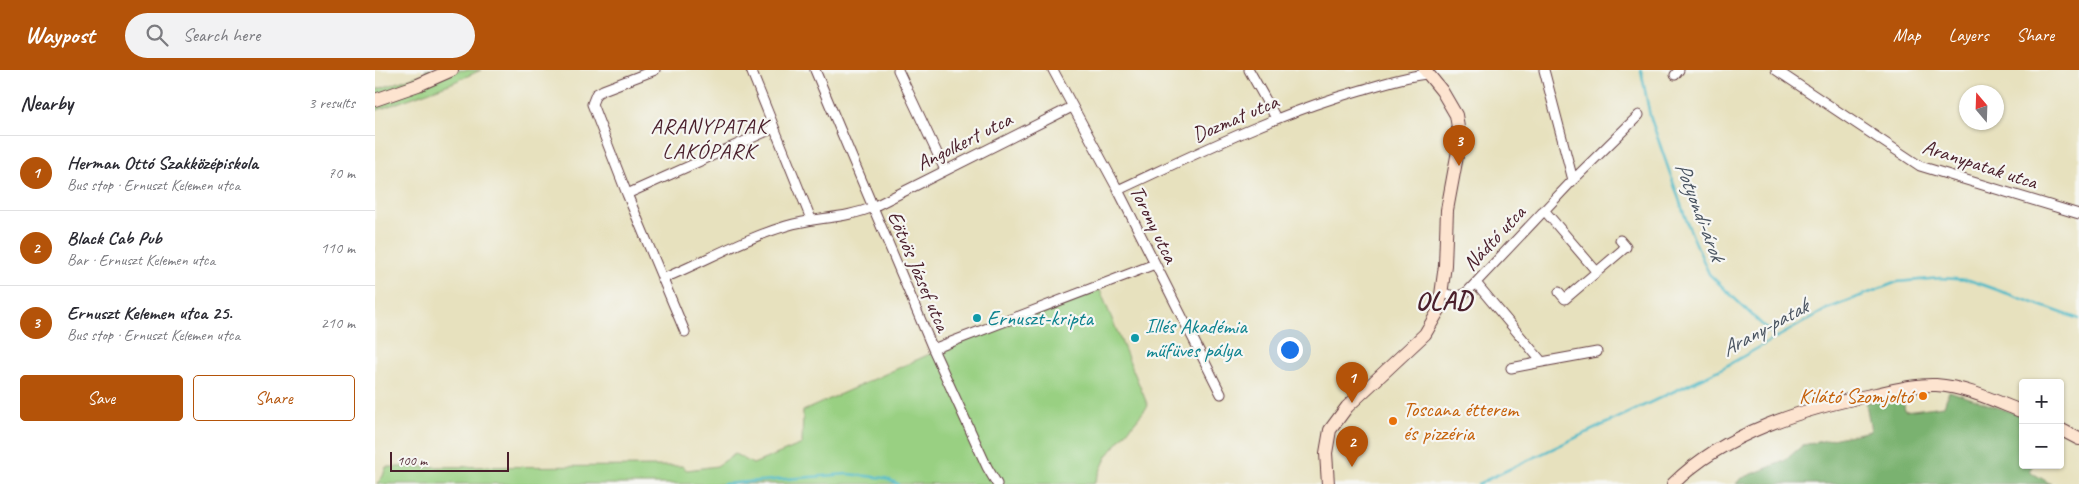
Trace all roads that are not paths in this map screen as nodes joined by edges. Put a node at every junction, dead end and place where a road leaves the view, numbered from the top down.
1 (452, 70) edge
2 (655, 70) edge
3 (751, 70) edge
4 (815, 70) edge
5 (898, 70) edge
6 (1053, 70) edge
7 (1249, 70) edge
8 (1545, 70) edge
9 (1776, 70) edge
10 (1426, 72) edge
11 (375, 100) edge
12 (1072, 107) junction
13 (1639, 115) dead end
14 (1276, 118) junction
15 (774, 128) junction
16 (945, 170) junction
17 (1573, 180) junction
18 (1119, 190) junction
19 (627, 194) junction
20 (873, 207) junction
21 (1545, 210) junction
22 (2079, 214) edge
23 (811, 219) junction
24 (1620, 240) dead end
25 (1155, 264) junction
26 (1597, 272) junction
27 (662, 279) junction
28 (1476, 282) junction
29 (1559, 292) dead end
30 (1442, 293) junction
31 (685, 332) dead end
32 (933, 349) junction
33 (1597, 352) dead end
34 (1542, 362) junction
35 (1511, 368) dead end
36 (1221, 394) dead end
37 (2019, 410) edge
38 (2064, 431) edge
39 (2079, 439) edge
40 (997, 484) edge
41 (1328, 484) edge
42 (1673, 484) edge

1 - 11 street
2 - 19 street
3 - 15 street
4 - 20 street, Eötvös József utca
5 - 16 street
6 - 12 street, Torony utca
7 - 14 street
8 - 17 street
9 - 22 street, Aranypatak utca
10 - 14 street, Dozmat utca
10 - 30 street
12 - 16 street, Angolkert utca
12 - 18 street, Torony utca
13 - 17 street, Nádtó utca
14 - 18 street, Dozmat utca
15 - 19 street
15 - 23 street
16 - 20 street, Angolkert utca
17 - 21 street, Nádtó utca
18 - 25 street, Torony utca
19 - 27 street
20 - 23 street, Angolkert utca
20 - 32 street, Eötvös József utca
21 - 26 street, Nádtó utca
21 - 28 street, Nádtó utca
23 - 27 street, Angolkert utca
24 - 26 street
25 - 32 street
25 - 36 street, Torony utca
26 - 29 street
27 - 31 street
28 - 30 street, Nádtó utca
28 - 34 street
30 - 41 street
32 - 40 street, Eötvös József utca
33 - 34 street
34 - 35 street
37 - 42 street
38 - 39 street

